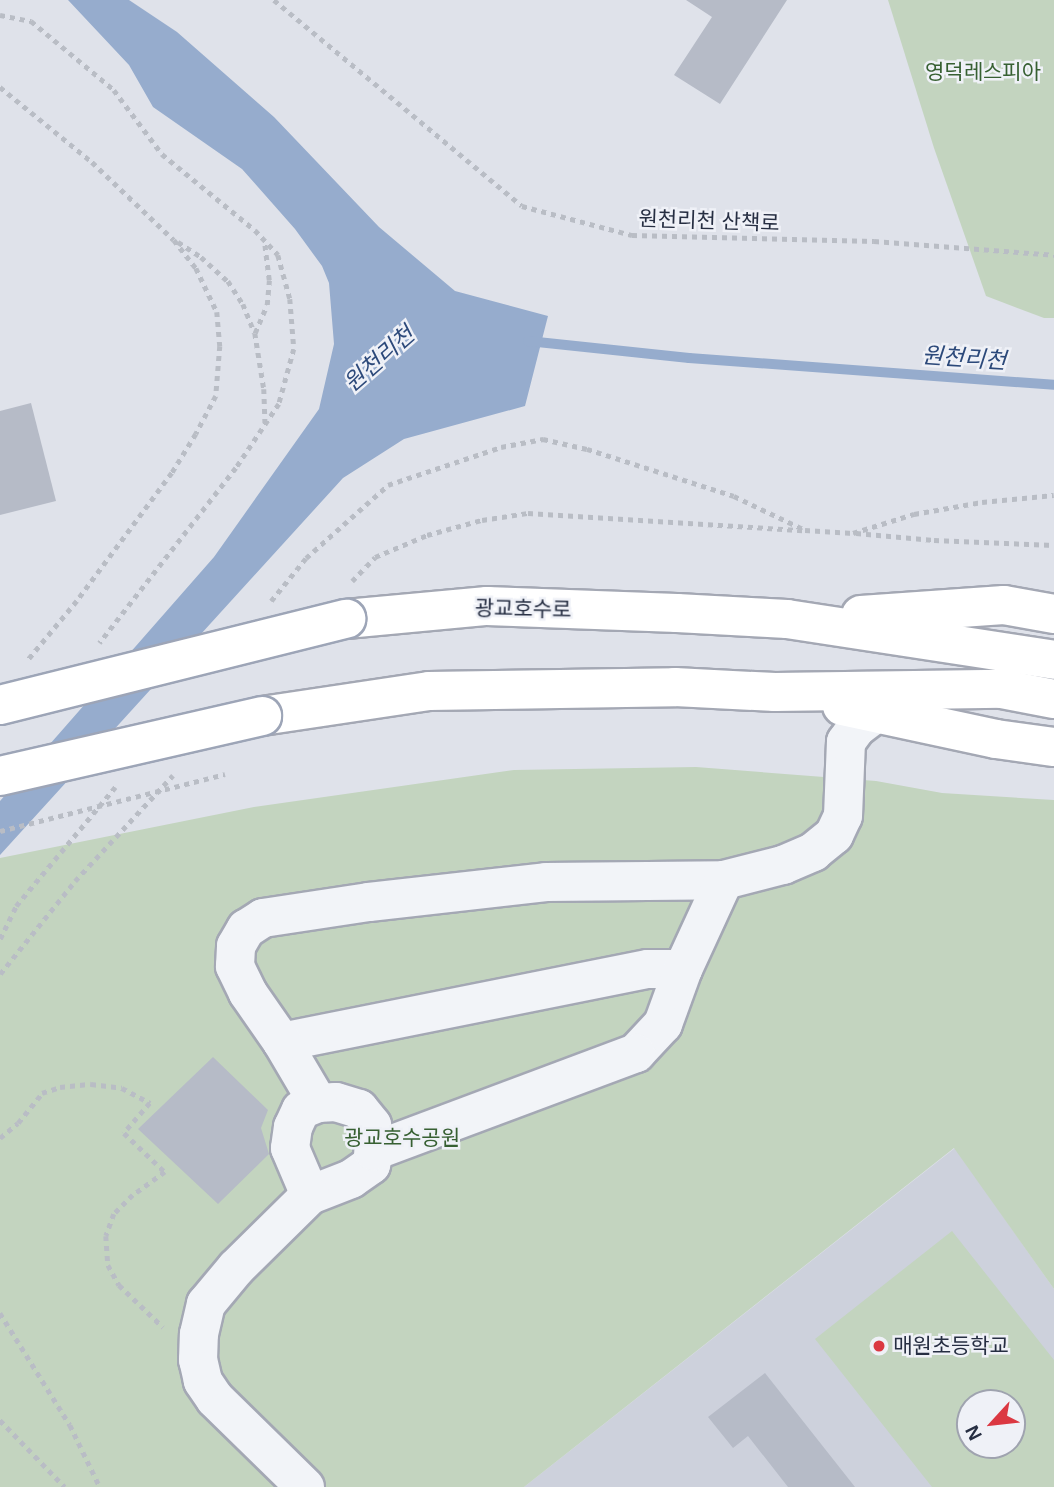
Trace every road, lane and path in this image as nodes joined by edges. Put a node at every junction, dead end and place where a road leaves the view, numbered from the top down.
1 (274, 0) edge
2 (0, 15) edge
3 (0, 87) edge
4 (264, 239) junction
5 (174, 240) junction
6 (1054, 255) edge
7 (255, 333) junction
8 (265, 424) junction
9 (1054, 614) edge
10 (787, 620) junction
11 (98, 646) dead end
12 (1054, 660) edge
13 (26, 662) dead end
14 (775, 692) junction
15 (1054, 699) edge
16 (0, 705) edge
17 (876, 713) junction
18 (1054, 747) edge
19 (225, 774) dead end
20 (0, 776) edge
21 (0, 831) edge
22 (724, 880) junction
23 (683, 969) junction
24 (282, 1042) junction
25 (318, 1103) junction
26 (0, 1138) edge
27 (374, 1150) junction
28 (310, 1195) junction
29 (0, 1313) edge
30 (166, 1330) dead end
31 (0, 1420) edge
32 (65, 1487) edge
33 (100, 1487) edge
34 (305, 1487) edge

1 - 6 path, 원천리천 산책로
2 - 4 path
3 - 5 path
4 - 7 path
4 - 8 path
5 - 7 path
5 - 13 path
7 - 8 path
8 - 11 path
9 - 10 main road
10 - 12 main road, 광교호수로
10 - 16 main road, 광교호수로, bridge
14 - 15 main road
14 - 17 main road
14 - 20 main road, bridge
17 - 18 main road
17 - 22 lane
19 - 21 path, bridge
22 - 23 lane
22 - 24 lane
23 - 24 lane
23 - 27 lane
24 - 25 lane
25 - 27 lane
25 - 28 lane
26 - 30 path
27 - 28 lane
28 - 34 lane
29 - 33 path
31 - 32 path

